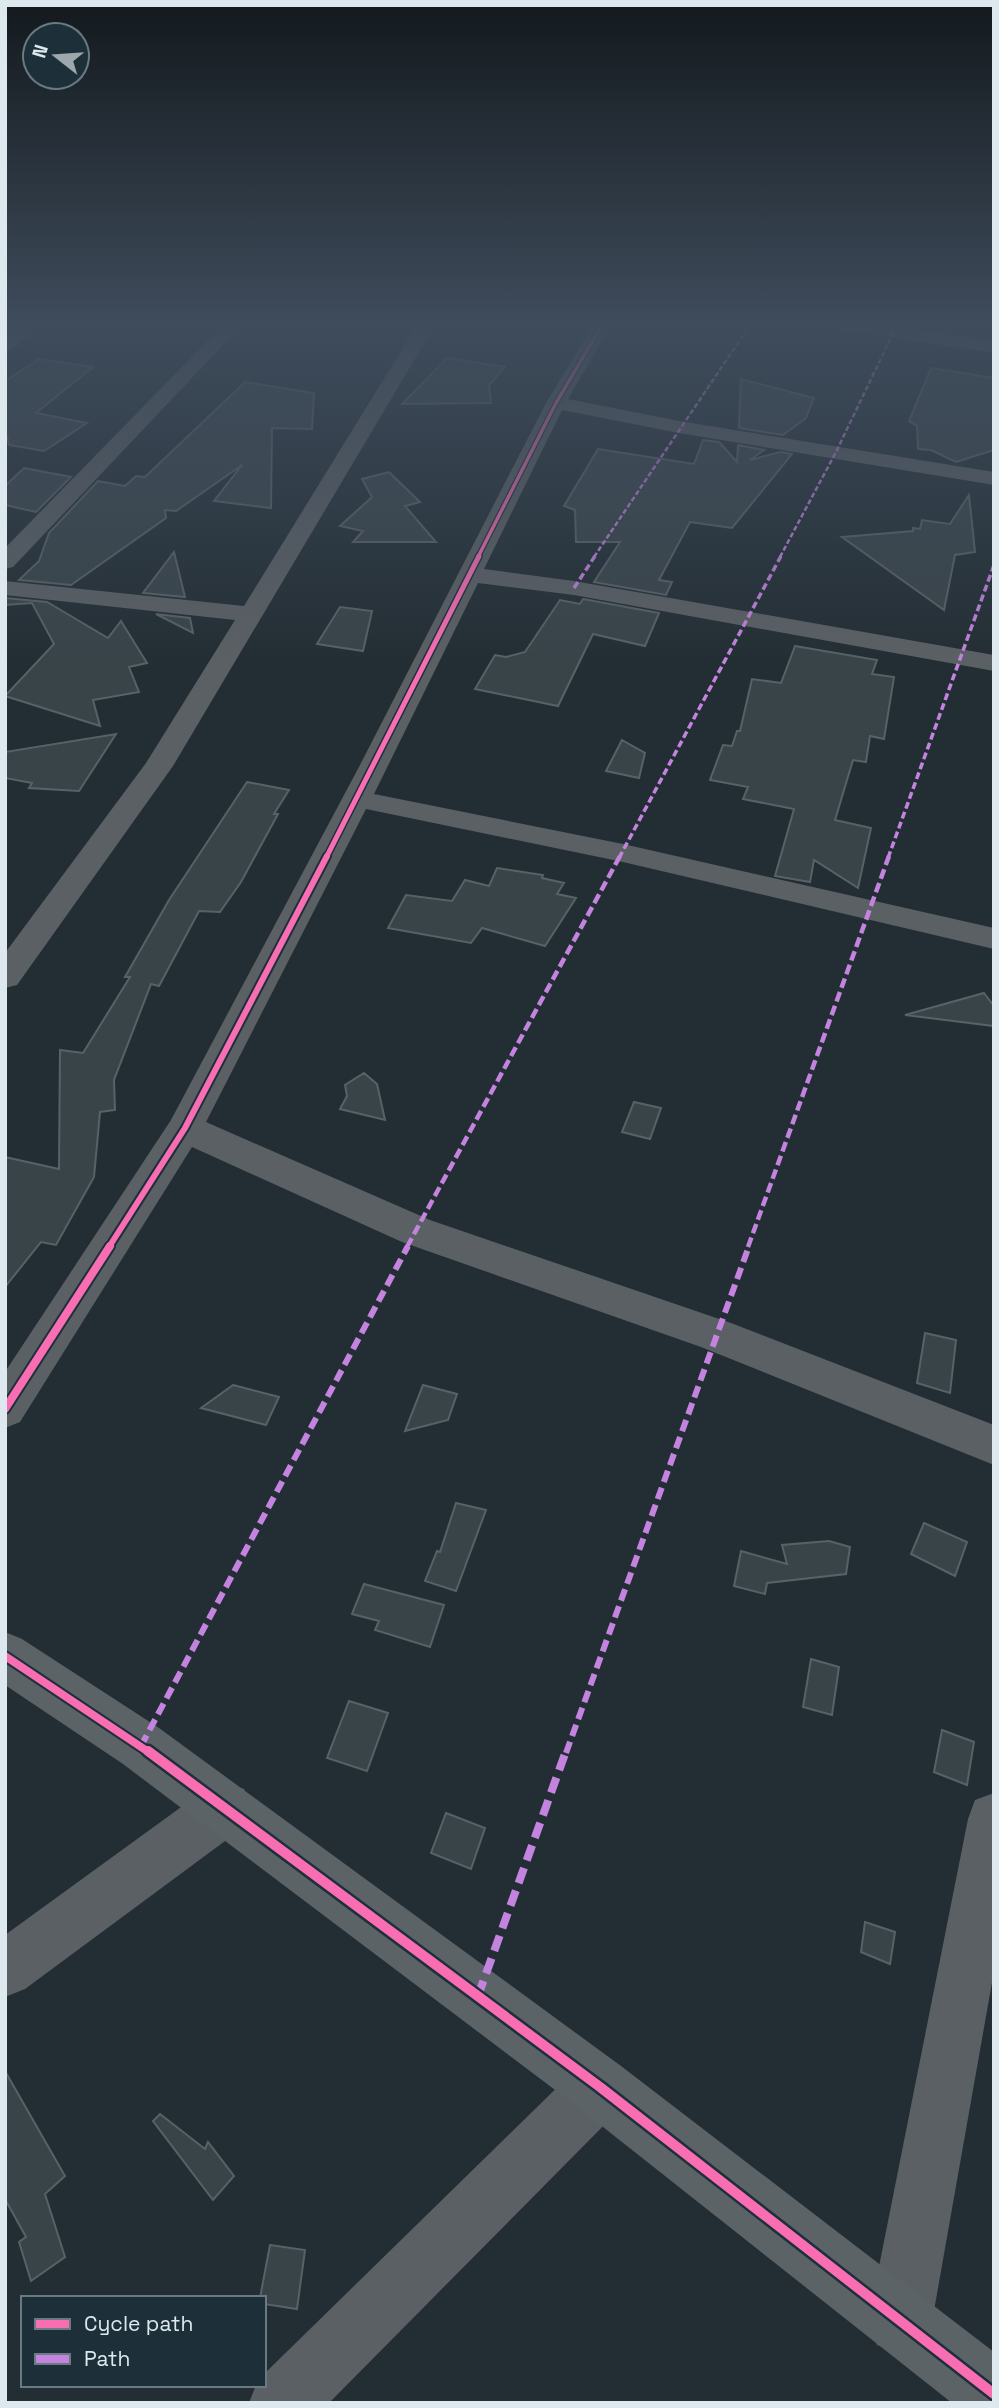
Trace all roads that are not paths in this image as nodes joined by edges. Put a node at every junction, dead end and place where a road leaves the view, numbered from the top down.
1 (125, 437) edge
2 (358, 437) edge
3 (539, 437) edge
4 (742, 437) edge
5 (994, 479) edge
6 (5, 562) edge
7 (471, 575) junction
8 (5, 588) edge
9 (252, 614) junction
10 (994, 663) edge
11 (356, 799) junction
12 (994, 939) edge
13 (5, 977) edge
14 (185, 1128) junction
15 (5, 1409) edge
16 (994, 1446) edge
17 (5, 1656) edge
18 (225, 1808) junction
19 (994, 1819) edge
20 (5, 1969) edge
21 (600, 2087) junction
22 (900, 2322) junction
23 (994, 2394) edge
24 (282, 2403) edge

1 - 6 street
2 - 9 street
3 - 7 street
4 - 5 street
7 - 10 street
7 - 11 street
8 - 9 street
9 - 13 street
11 - 12 street
11 - 14 street
14 - 15 street
14 - 16 street
17 - 18 street
18 - 20 street
18 - 21 street
19 - 22 street
21 - 22 street
21 - 24 street
22 - 23 street

